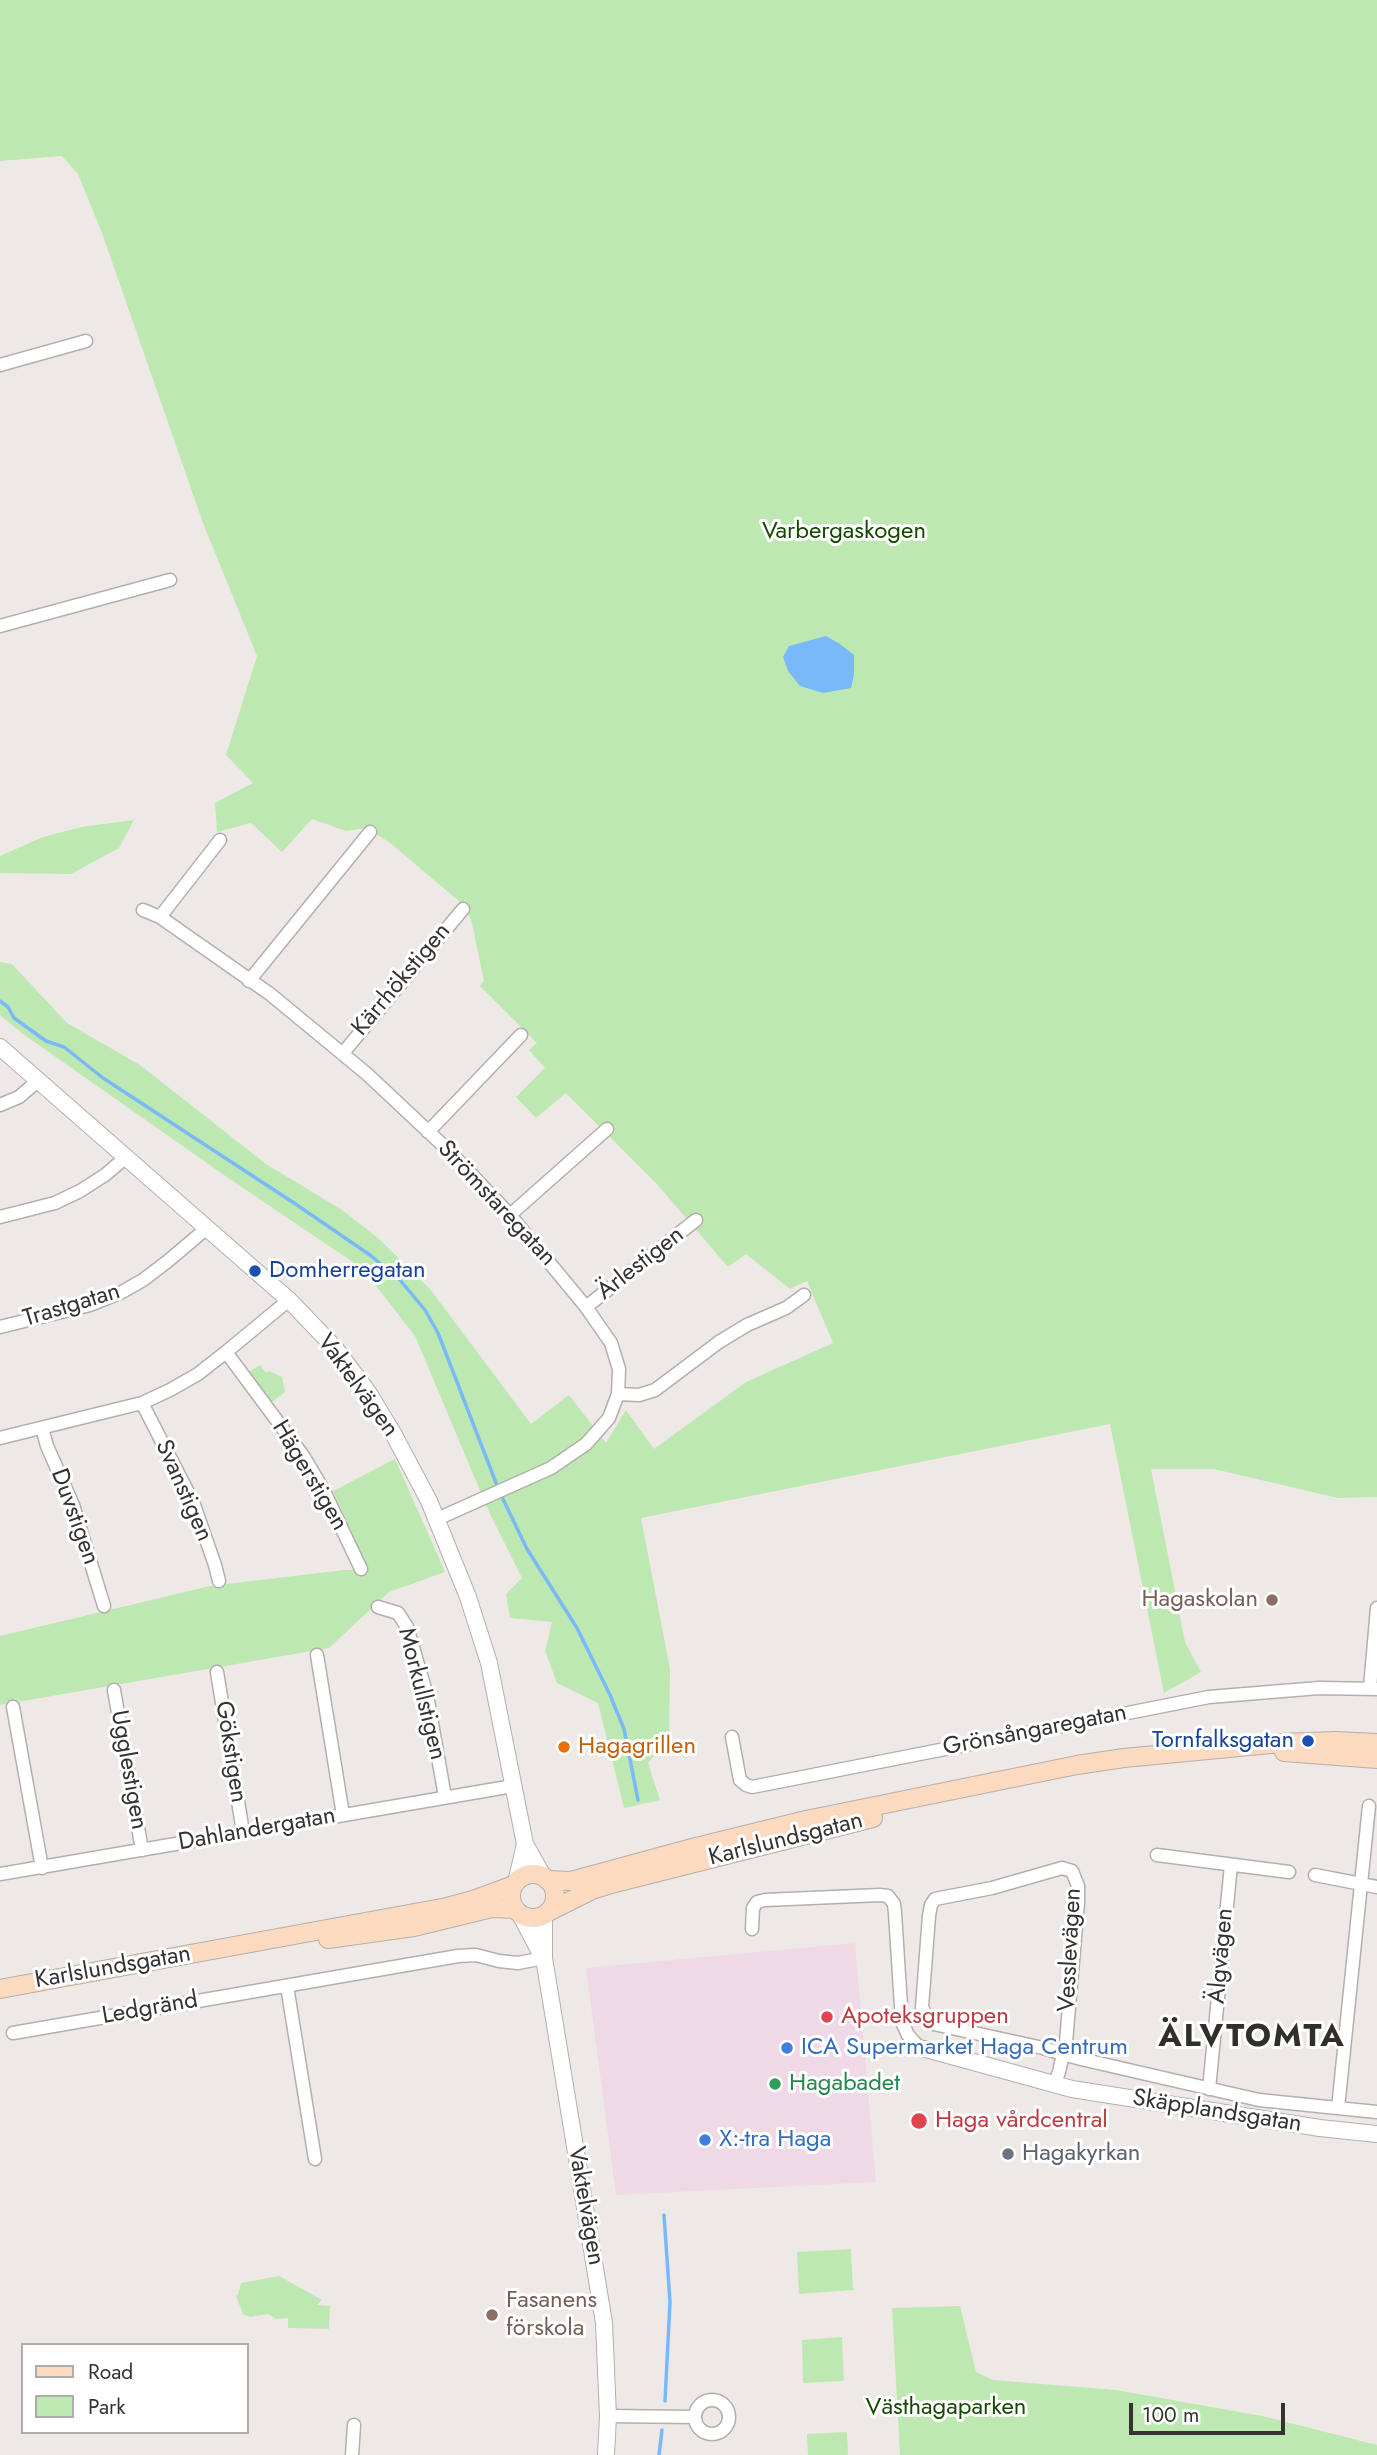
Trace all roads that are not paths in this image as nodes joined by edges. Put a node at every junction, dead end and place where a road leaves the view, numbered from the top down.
1 (86, 341) dead end
2 (0, 365) edge
3 (170, 580) dead end
4 (0, 626) edge
5 (370, 832) dead end
6 (220, 840) dead end
7 (463, 909) dead end
8 (143, 910) dead end
9 (160, 917) junction
10 (249, 981) junction
11 (521, 1035) dead end
12 (0, 1047) edge
13 (343, 1053) junction
14 (39, 1080) junction
15 (0, 1105) edge
16 (607, 1129) dead end
17 (428, 1132) junction
18 (125, 1158) junction
19 (510, 1215) junction
20 (0, 1217) edge
21 (696, 1220) dead end
22 (207, 1228) junction
23 (804, 1295) dead end
24 (289, 1300) junction
25 (586, 1307) junction
26 (0, 1327) edge
27 (226, 1352) junction
28 (618, 1394) junction
29 (142, 1403) junction
30 (42, 1428) junction
31 (0, 1438) edge
32 (437, 1520) junction
33 (361, 1569) dead end
34 (219, 1581) dead end
35 (104, 1606) dead end
36 (378, 1607) dead end
37 (1377, 1608) edge
38 (317, 1655) dead end
39 (216, 1672) dead end
40 (1373, 1688) edge
41 (114, 1690) dead end
42 (13, 1707) dead end
43 (732, 1737) dead end
44 (1377, 1743) edge
45 (1225, 1748) junction
46 (1377, 1759) edge
47 (1026, 1776) junction
48 (513, 1786) junction
49 (445, 1797) junction
50 (1368, 1806) dead end
51 (343, 1815) junction
52 (243, 1832) junction
53 (525, 1844) junction
54 (142, 1850) junction
55 (1157, 1855) dead end
56 (1231, 1865) junction
57 (42, 1868) junction
58 (1289, 1872) dead end
59 (0, 1874) edge
60 (1315, 1875) dead end
61 (545, 1879) junction
62 (515, 1884) junction
63 (1361, 1885) junction
64 (1377, 1888) edge
65 (518, 1912) junction
66 (546, 1913) junction
67 (752, 1929) dead end
68 (227, 1948) junction
69 (544, 1958) junction
70 (287, 1986) junction
71 (0, 1989) edge
72 (13, 2033) dead end
73 (926, 2049) joint
74 (1063, 2054) junction
75 (1054, 2085) junction
76 (1209, 2089) junction
77 (1338, 2108) junction
78 (1377, 2112) edge
79 (1377, 2134) edge
80 (315, 2159) dead end
81 (608, 2416) junction
82 (694, 2417) dead end
83 (354, 2425) dead end
84 (352, 2455) edge
85 (606, 2455) edge

1 - 2 street
3 - 4 street
5 - 10 street
6 - 9 street
7 - 13 street, Kärrhökstigen
8 - 9 street, Strömstaregatan
9 - 10 street, Strömstaregatan
10 - 13 street, Strömstaregatan
11 - 17 street
12 - 14 street, Vaktelvägen
13 - 17 street, Strömstaregatan
14 - 15 street
14 - 18 street, Vaktelvägen
16 - 19 street
17 - 19 street, Strömstaregatan
18 - 20 street
18 - 22 street, Vaktelvägen
19 - 25 street, Strömstaregatan
21 - 25 street, Ärlestigen
22 - 24 street, Vaktelvägen
22 - 26 street, Trastgatan
23 - 28 street
24 - 27 street
24 - 32 street, Vaktelvägen
25 - 28 street, Strömstaregatan
27 - 29 street
27 - 33 street, Hägerstigen
28 - 32 street, Strömstaregatan
29 - 30 street
29 - 34 street, Svanstigen
30 - 31 street
30 - 35 street, Duvstigen
32 - 48 street, Vaktelvägen
36 - 49 street, Morkullstigen
37 - 40 street
38 - 51 street
39 - 52 street, Gökstigen
40 - 43 street, Grönsångaregatan
41 - 54 street, Ugglestigen
42 - 57 street
44 - 45 main road, Karlslundsgatan
45 - 46 main road, Karlslundsgatan
45 - 47 main road, Karlslundsgatan
47 - 61 main road, Karlslundsgatan
47 - 66 main road, Karlslundsgatan
48 - 49 street, Dahlandergatan
48 - 53 street, Vaktelvägen
49 - 51 street, Dahlandergatan
50 - 63 street
51 - 52 street, Dahlandergatan
52 - 54 street, Dahlandergatan
53 - 61 street, Vaktelvägen
53 - 62 street, Vaktelvägen
54 - 57 street, Dahlandergatan
55 - 56 street
56 - 58 street
56 - 76 street, Älgvägen
57 - 59 street, Dahlandergatan
60 - 63 street
61 - 62 main road
61 - 66 main road
62 - 65 main road
62 - 68 main road, Karlslundsgatan
63 - 64 street
63 - 77 street
65 - 66 main road
65 - 68 main road, Karlslundsgatan
65 - 69 street, Vaktelvägen
66 - 69 street, Vaktelvägen
67 - 73 street, Skäpplandsgatan
68 - 71 main road, Karlslundsgatan
69 - 70 street, Ledgränd
69 - 81 street, Vaktelvägen
70 - 72 street, Ledgränd
70 - 80 street
73 - 75 street, Skäpplandsgatan
74 - 74 street, Vesslevägen
74 - 75 street, Vesslevägen
74 - 76 street
75 - 79 street, Skäpplandsgatan
76 - 77 street
77 - 78 street
81 - 82 street
81 - 85 street, Vaktelvägen
83 - 84 street

